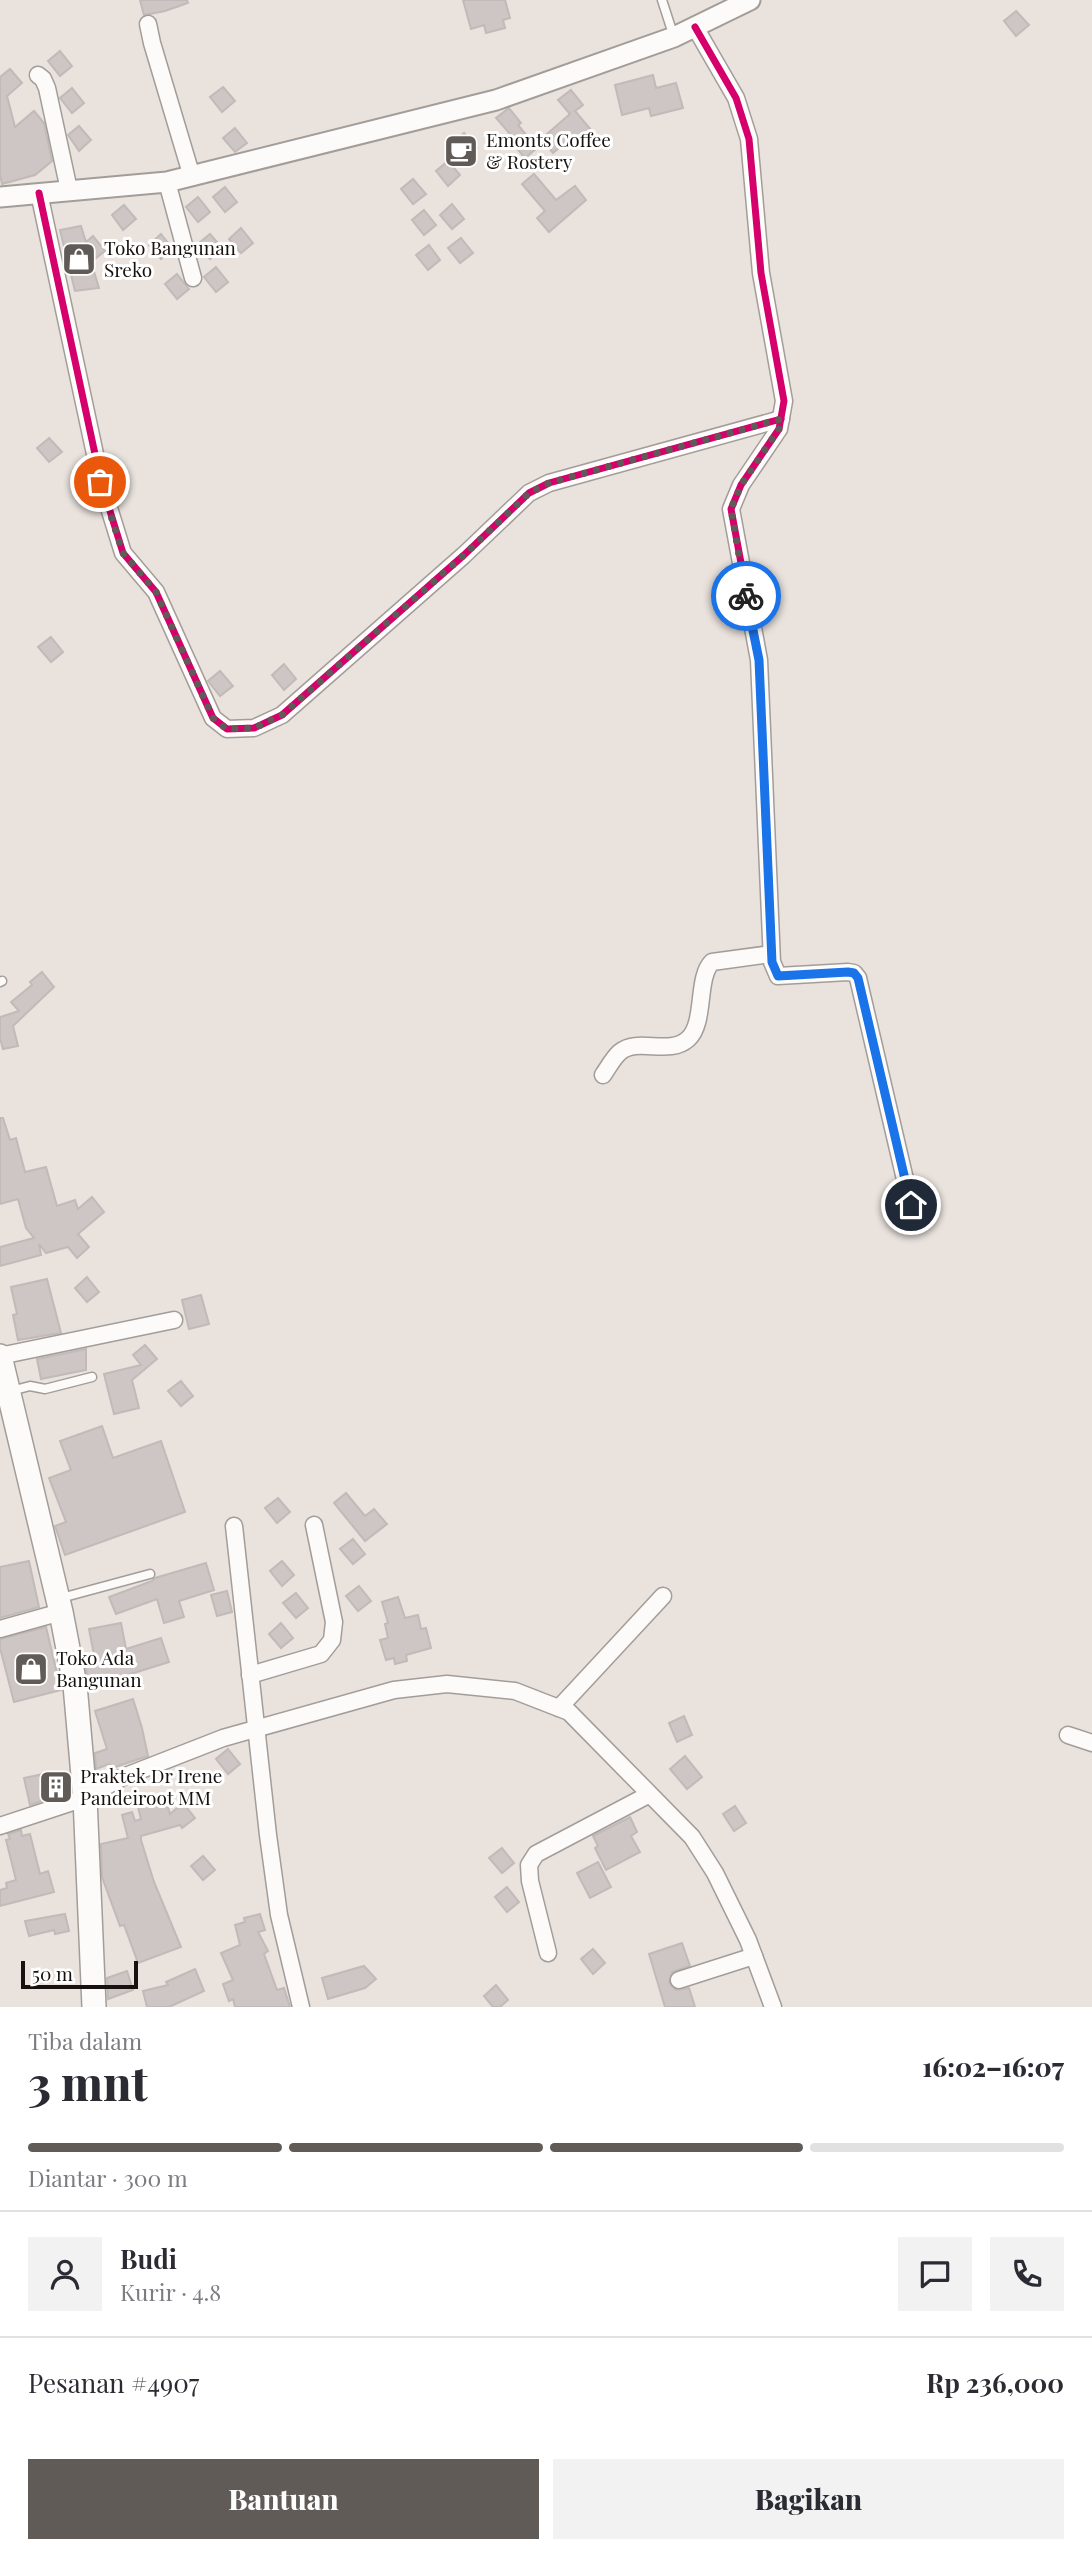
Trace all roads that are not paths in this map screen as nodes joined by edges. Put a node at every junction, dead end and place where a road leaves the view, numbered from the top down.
1 (662, 0) edge
2 (750, 0) edge
3 (148, 24) dead end
4 (695, 27) junction
5 (674, 37) junction
6 (38, 75) dead end
7 (192, 177) junction
8 (167, 183) junction
9 (69, 190) junction
10 (39, 193) junction
11 (0, 197) edge
12 (193, 278) dead end
13 (781, 419) junction
14 (771, 954) junction
15 (603, 1074) dead end
16 (911, 1205) dead end
17 (174, 1320) dead end
18 (0, 1356) edge
19 (92, 1377) dead end
20 (8, 1392) junction
21 (314, 1525) dead end
22 (234, 1526) dead end
23 (150, 1574) dead end
24 (663, 1596) dead end
25 (59, 1605) junction
26 (0, 1629) edge
27 (250, 1675) junction
28 (559, 1708) junction
29 (255, 1729) junction
30 (1068, 1735) dead end
31 (1092, 1744) edge
32 (648, 1795) junction
33 (85, 1798) junction
34 (0, 1826) edge
35 (548, 1953) dead end
36 (754, 1956) junction
37 (679, 1980) dead end
38 (94, 2007) edge
39 (300, 2007) edge
40 (773, 2007) edge

1 - 5 lane
2 - 4 street
3 - 7 street
4 - 5 street
4 - 13 street
5 - 7 street
6 - 9 street
7 - 8 street
8 - 9 street
8 - 12 street
9 - 10 street
10 - 11 street
10 - 13 street
13 - 14 street
14 - 15 street
14 - 16 street
17 - 18 street
18 - 20 main road
19 - 20 lane
20 - 25 main road
21 - 27 street
22 - 27 street
23 - 25 lane
24 - 28 street
25 - 26 street
25 - 33 main road
27 - 29 street
28 - 29 street
28 - 32 street
29 - 33 street
29 - 39 street
30 - 31 street
32 - 35 street
32 - 36 street
33 - 34 street
33 - 38 main road
36 - 37 street
36 - 40 street

